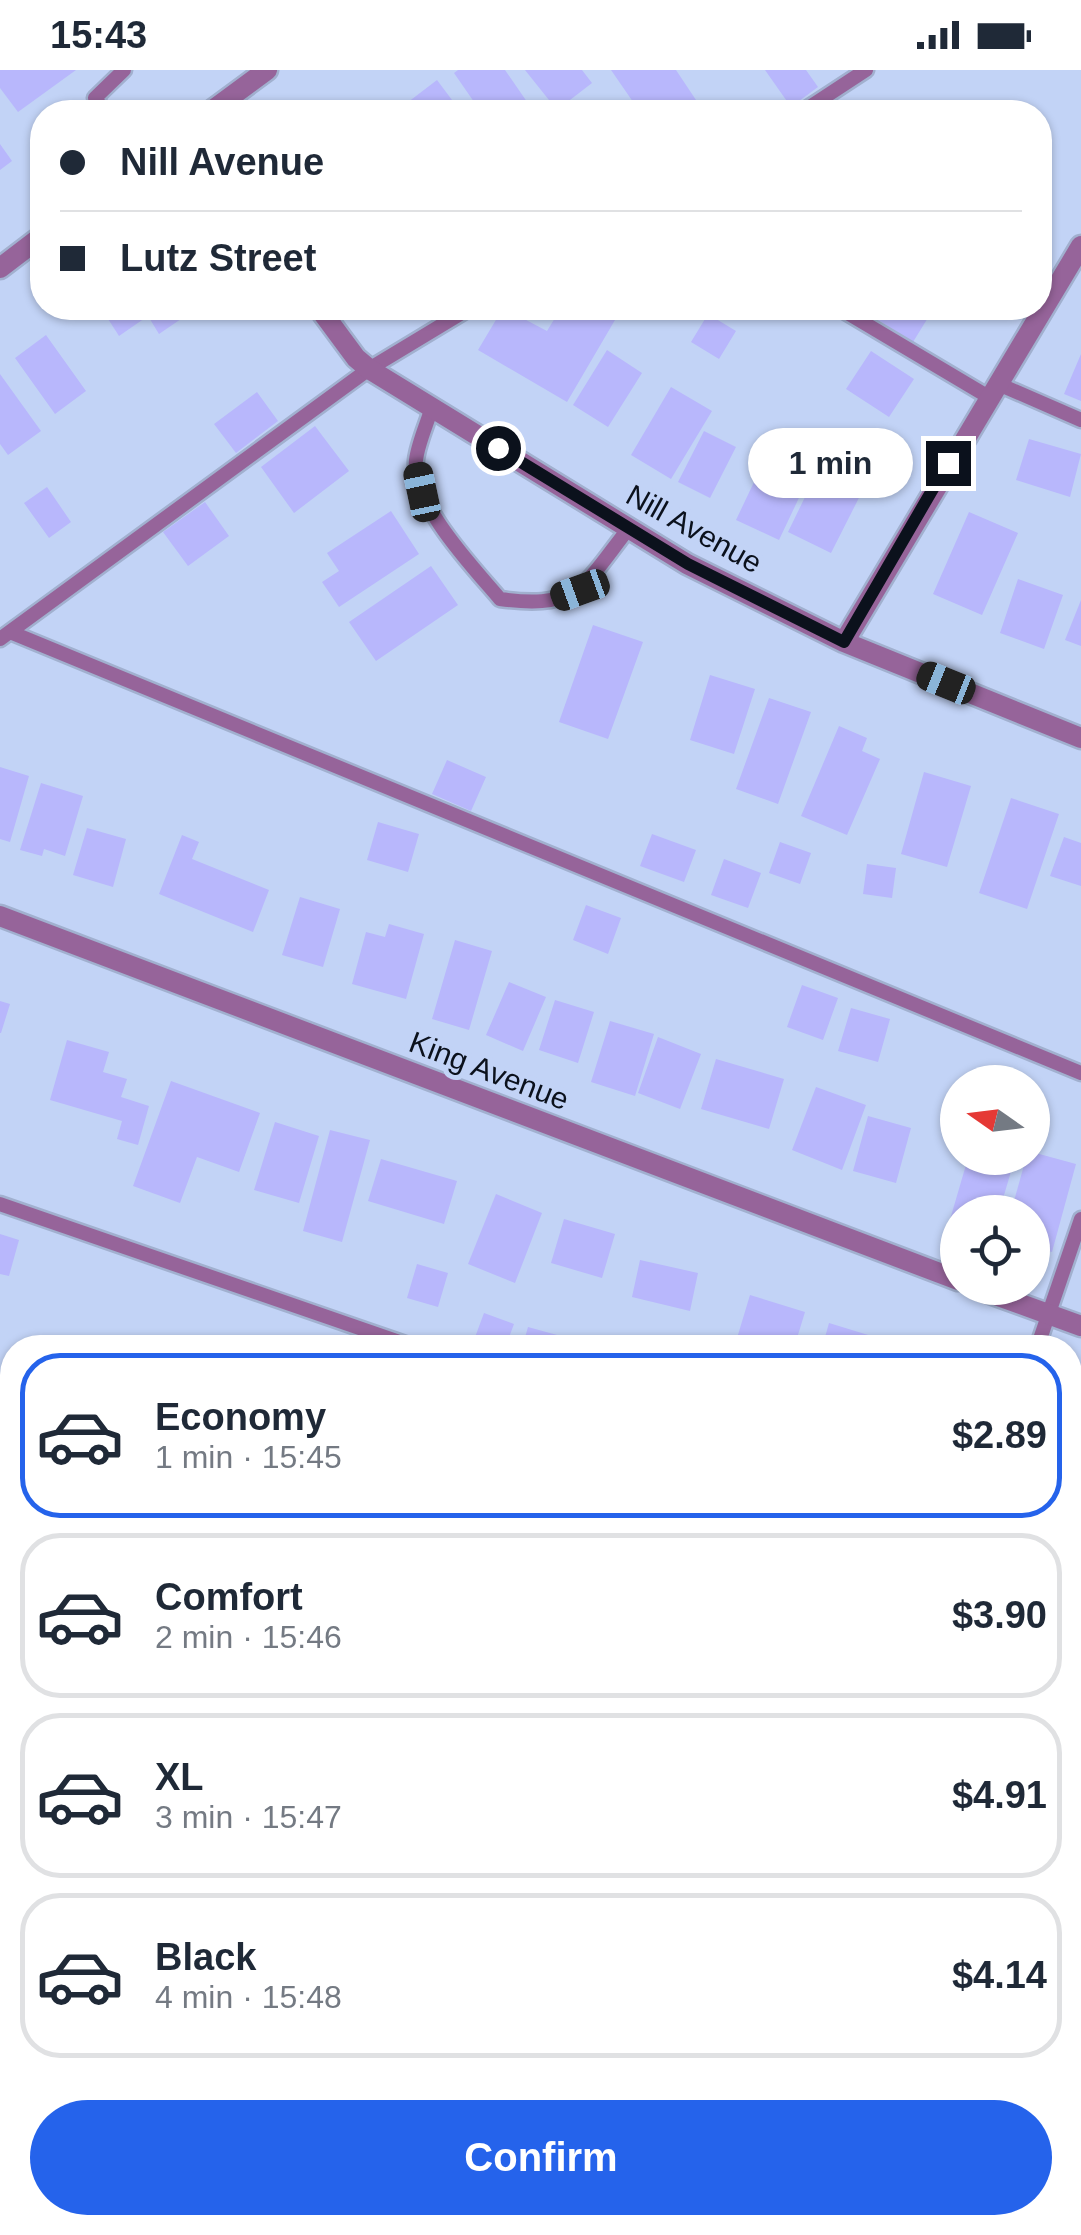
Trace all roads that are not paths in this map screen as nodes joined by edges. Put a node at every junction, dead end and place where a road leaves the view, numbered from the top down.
1 (124, 70) edge
2 (267, 70) edge
3 (866, 70) edge
4 (97, 100) edge
5 (226, 100) edge
6 (820, 100) edge
7 (30, 245) edge
8 (1081, 246) edge
9 (0, 268) edge
10 (1052, 293) edge
11 (328, 320) edge
12 (450, 320) edge
13 (862, 320) edge
14 (1035, 320) edge
15 (369, 369) junction
16 (992, 389) junction
17 (432, 407) junction
18 (1081, 420) edge
19 (628, 528) junction
20 (5, 636) edge
21 (844, 642) junction
22 (1081, 738) edge
23 (0, 916) edge
24 (1081, 1072) edge
25 (0, 1204) edge
26 (1081, 1220) edge
27 (940, 1273) edge
28 (1022, 1305) edge
29 (1047, 1314) junction
30 (1081, 1326) edge
31 (379, 1335) edge
32 (1040, 1335) edge

1 - 4 lane
2 - 5 street
3 - 6 lane
7 - 9 street
8 - 10 street
11 - 15 street, Nill Avenue
12 - 15 lane
13 - 16 lane
14 - 16 street
15 - 17 street, Nill Avenue
15 - 20 lane
16 - 18 lane
16 - 21 street
17 - 19 street, Nill Avenue
17 - 19 lane
19 - 21 street, Nill Avenue
20 - 24 lane
21 - 22 street, Nill Avenue
23 - 27 street, King Avenue
25 - 31 lane
26 - 29 lane
28 - 29 street
29 - 30 street
29 - 32 lane

